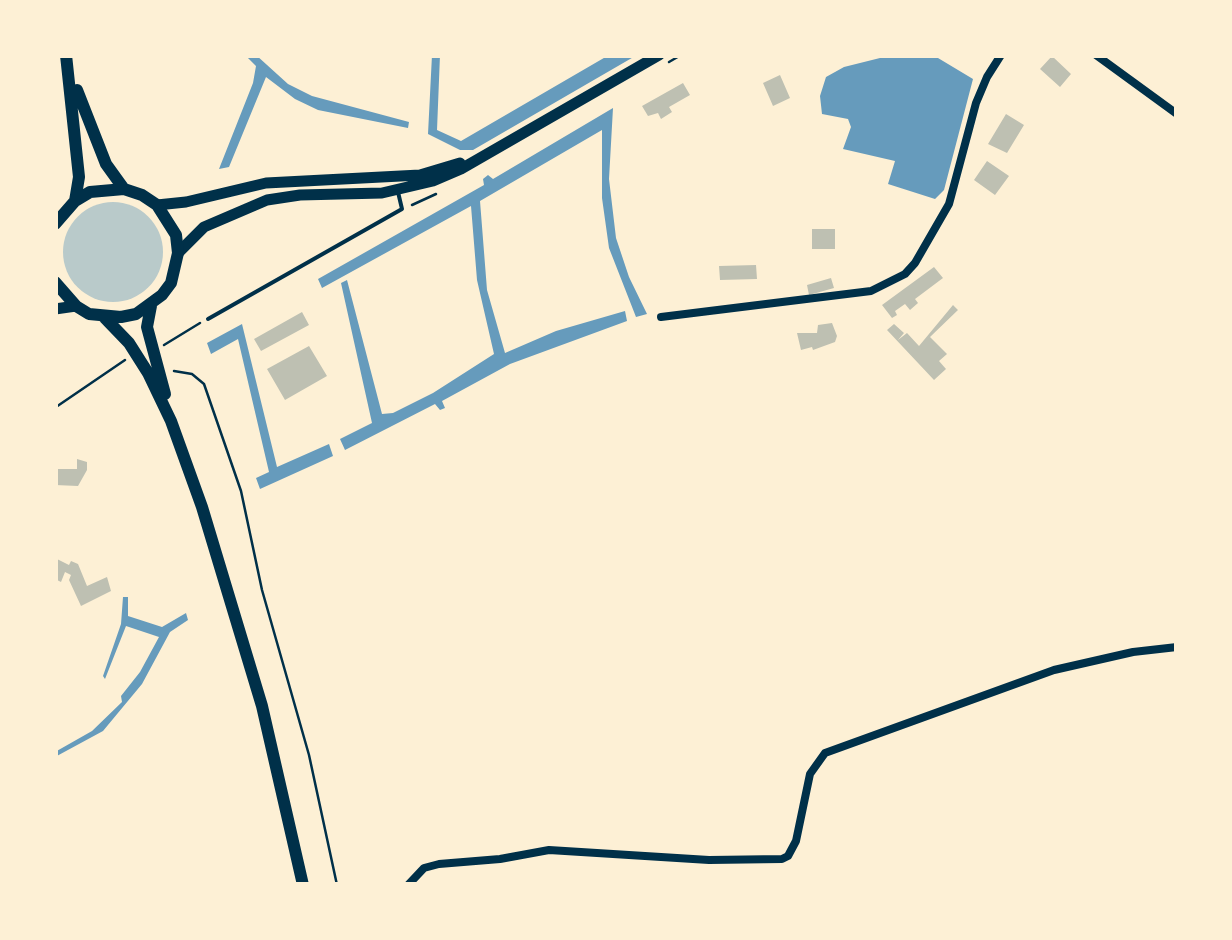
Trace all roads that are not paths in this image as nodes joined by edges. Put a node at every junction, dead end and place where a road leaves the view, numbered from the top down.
1 (66, 55) edge
2 (658, 55) edge
3 (1001, 55) edge
4 (1096, 55) edge
5 (70, 74) junction
6 (1177, 114) edge
7 (488, 154) junction
8 (124, 189) junction
9 (397, 190) junction
10 (75, 201) junction
11 (157, 206) junction
12 (55, 224) edge
13 (178, 253) junction
14 (55, 282) edge
15 (76, 306) junction
16 (151, 306) junction
17 (55, 309) edge
18 (661, 316) dead end
19 (104, 317) junction
20 (208, 320) road end
21 (171, 421) junction
22 (1177, 647) edge
23 (303, 885) edge
24 (408, 885) edge

1 - 5 main road
2 - 7 main road
3 - 18 street
4 - 6 street
5 - 8 main road
5 - 10 main road
7 - 9 main road
7 - 11 main road
8 - 10 main road
8 - 11 main road
9 - 13 main road
9 - 20 lane
10 - 12 main road
11 - 13 main road
13 - 16 main road
14 - 15 main road
15 - 17 main road
15 - 19 main road
16 - 19 main road
16 - 21 main road
19 - 21 main road
21 - 23 main road
22 - 24 street

